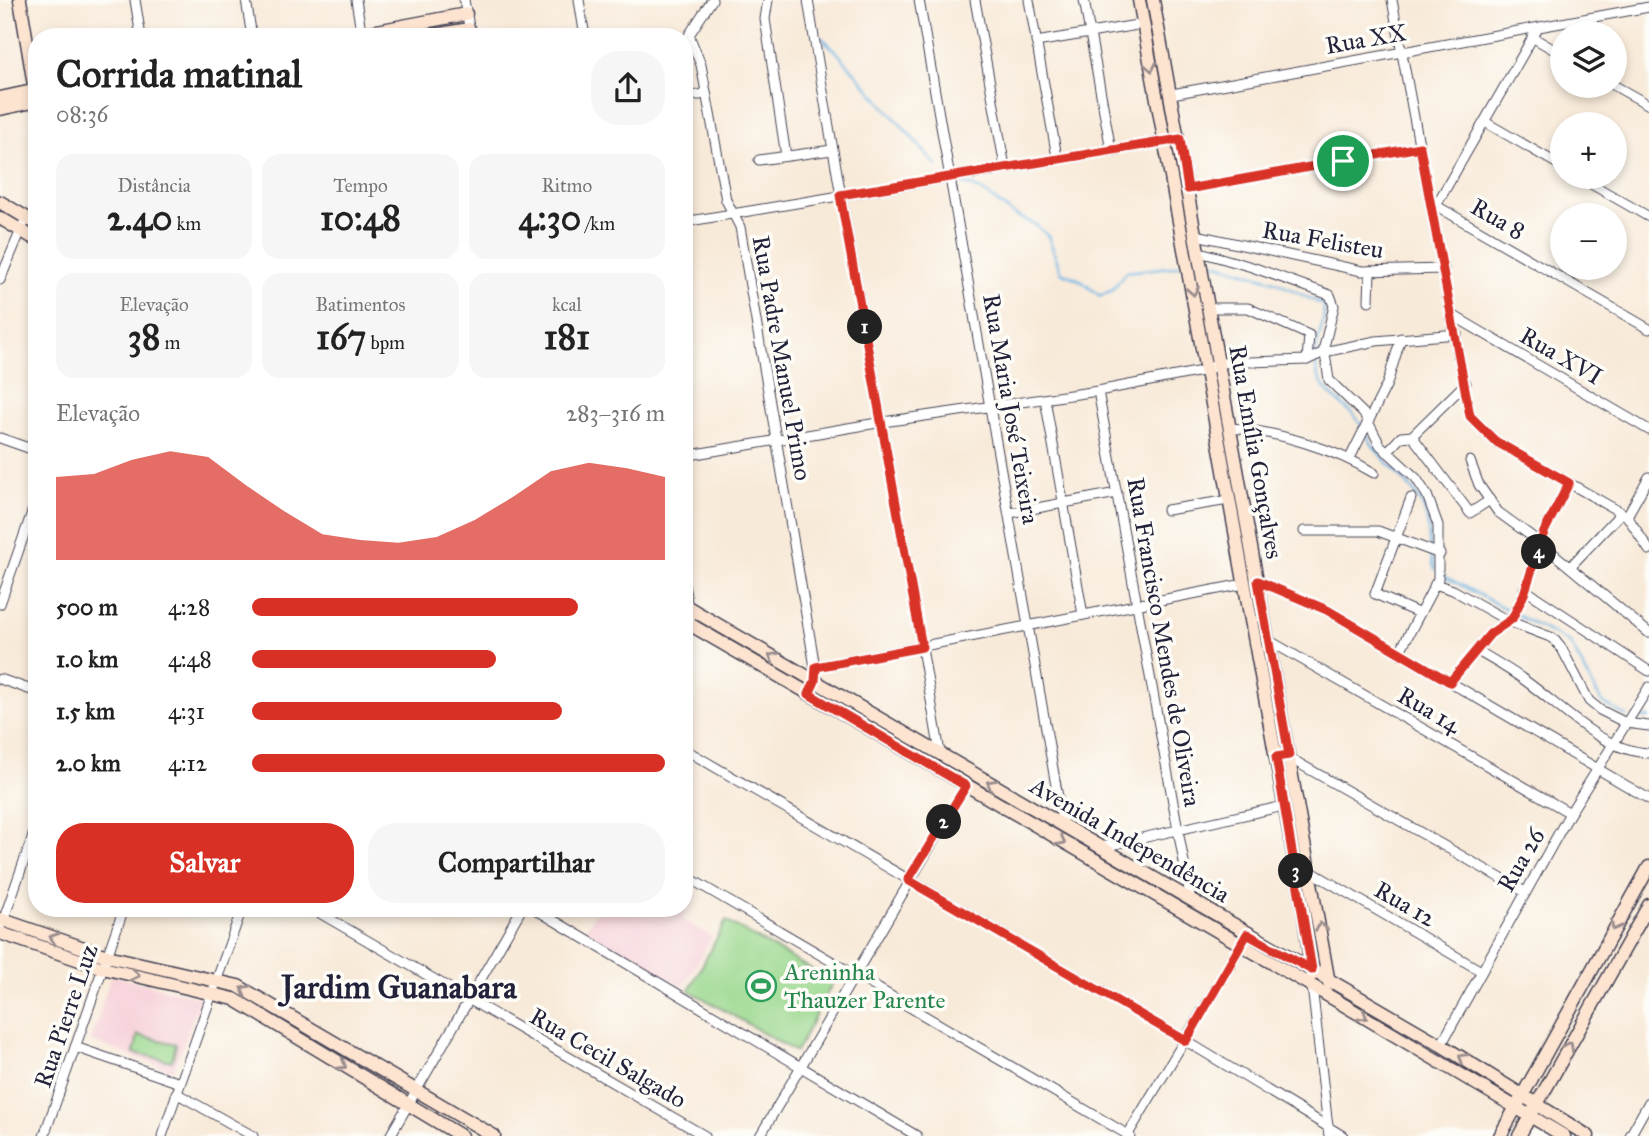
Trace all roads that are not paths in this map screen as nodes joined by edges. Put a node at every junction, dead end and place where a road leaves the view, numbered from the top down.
1 (20, 0) edge
2 (135, 0) edge
3 (246, 0) edge
4 (356, 0) edge
5 (464, 0) edge
6 (579, 0) edge
7 (768, 0) edge
8 (808, 0) edge
9 (919, 0) edge
10 (975, 0) edge
11 (1029, 0) edge
12 (1084, 0) edge
13 (1139, 0) edge
14 (1153, 0) edge
15 (1392, 0) edge
16 (710, 1) edge
17 (1649, 7) edge
18 (466, 14) junction
19 (1143, 24) junction
20 (140, 28) edge
21 (251, 28) edge
22 (361, 28) edge
23 (397, 28) edge
24 (469, 28) edge
25 (584, 28) edge
26 (692, 28) edge
27 (1538, 28) junction
28 (1090, 33) junction
29 (1160, 37) junction
30 (1532, 37) junction
31 (1146, 40) junction
32 (1036, 42) junction
33 (693, 43) edge
34 (1550, 47) edge
35 (28, 48) edge
36 (1402, 52) junction
37 (1627, 93) edge
38 (706, 94) junction
39 (1171, 94) junction
40 (693, 96) edge
41 (28, 97) edge
42 (0, 98) edge
43 (28, 100) edge
44 (1649, 105) edge
45 (0, 109) edge
46 (1485, 122) junction
47 (1180, 139) junction
48 (1165, 142) junction
49 (1420, 147) junction
50 (832, 150) junction
51 (1111, 150) junction
52 (786, 156) junction
53 (1057, 157) junction
54 (759, 160) dead end
55 (1550, 160) edge
56 (1005, 167) junction
57 (948, 176) junction
58 (1188, 189) junction
59 (1600, 189) edge
60 (840, 195) junction
61 (0, 202) edge
62 (1435, 205) junction
63 (733, 213) junction
64 (1432, 217) junction
65 (1649, 217) edge
66 (0, 218) edge
67 (693, 220) edge
68 (27, 224) edge
69 (1196, 235) junction
70 (1200, 253) junction
71 (1444, 269) junction
72 (1370, 271) junction
73 (0, 280) edge
74 (1369, 301) dead end
75 (1210, 308) junction
76 (1454, 316) junction
77 (1649, 329) edge
78 (1457, 334) junction
79 (1401, 338) junction
80 (1324, 352) junction
81 (1307, 360) junction
82 (1213, 367) junction
83 (1466, 383) junction
84 (1098, 391) junction
85 (1045, 399) junction
86 (991, 407) junction
87 (883, 422) junction
88 (1368, 422) junction
89 (1230, 428) junction
90 (1649, 430) edge
91 (1412, 436) junction
92 (0, 438) edge
93 (776, 440) junction
94 (28, 448) edge
95 (1387, 452) junction
96 (693, 454) edge
97 (1350, 458) junction
98 (1470, 461) dead end
99 (1374, 473) dead end
100 (1649, 477) edge
101 (1569, 483) junction
102 (1117, 493) junction
103 (1411, 498) dead end
104 (1229, 499) junction
105 (1490, 500) junction
106 (1063, 503) junction
107 (1167, 510) dead end
108 (1010, 513) junction
109 (1624, 515) junction
110 (1247, 522) junction
111 (28, 524) edge
112 (1234, 524) junction
113 (1304, 531) dead end
114 (1395, 536) junction
115 (1542, 544) junction
116 (1649, 550) edge
117 (1440, 554) junction
118 (1570, 567) junction
119 (1258, 581) junction
120 (1437, 582) junction
121 (1244, 584) junction
122 (1524, 589) junction
123 (0, 604) edge
124 (1137, 604) junction
125 (693, 610) edge
126 (1418, 613) junction
127 (1083, 615) junction
128 (1512, 617) junction
129 (1030, 626) junction
130 (693, 631) edge
131 (1649, 633) edge
132 (1268, 640) junction
133 (922, 647) junction
134 (1476, 650) junction
135 (1399, 653) junction
136 (816, 667) junction
137 (1649, 671) edge
138 (0, 679) edge
139 (815, 681) junction
140 (1450, 682) junction
141 (1649, 687) edge
142 (28, 689) edge
143 (809, 694) junction
144 (1626, 722) junction
145 (1649, 726) edge
146 (1614, 743) junction
147 (940, 753) junction
148 (1649, 753) edge
149 (693, 755) edge
150 (1282, 756) junction
151 (1597, 770) junction
152 (966, 786) junction
153 (1649, 799) edge
154 (1284, 806) junction
155 (1570, 813) junction
156 (1063, 826) junction
157 (1178, 831) junction
158 (1102, 848) junction
159 (28, 850) edge
160 (1649, 867) edge
161 (1310, 871) junction
162 (693, 880) edge
163 (908, 880) junction
164 (1525, 891) junction
165 (1191, 901) junction
166 (1649, 905) edge
167 (121, 917) edge
168 (239, 917) edge
169 (327, 917) edge
170 (517, 917) edge
171 (548, 917) edge
172 (1, 926) edge
173 (1247, 934) junction
174 (1241, 946) junction
175 (105, 962) junction
176 (1312, 970) junction
177 (1481, 971) junction
178 (856, 974) junction
179 (1330, 981) junction
180 (217, 986) junction
181 (1312, 986) junction
182 (1325, 994) junction
183 (469, 999) junction
184 (1315, 1014) junction
185 (1186, 1041) junction
186 (1441, 1045) junction
187 (75, 1047) junction
188 (800, 1067) junction
189 (180, 1083) junction
190 (416, 1090) junction
191 (176, 1093) junction
192 (1521, 1094) junction
193 (1649, 1102) edge
194 (407, 1104) junction
195 (1517, 1108) junction
196 (1533, 1111) junction
197 (1328, 1132) edge
198 (1128, 1135) edge
199 (44, 1136) edge
200 (162, 1136) edge
201 (253, 1136) edge
202 (390, 1136) edge
203 (461, 1136) edge
204 (494, 1136) edge
205 (705, 1136) edge
206 (760, 1136) edge
207 (917, 1136) edge
208 (1343, 1136) edge
209 (1500, 1136) edge
210 (1519, 1136) edge
211 (1564, 1136) edge
212 (1588, 1136) edge
213 (1630, 1136) edge

1 - 35 street
2 - 20 street
3 - 21 street
4 - 22 street
5 - 18 street
6 - 25 street
7 - 52 street
8 - 50 street
9 - 57 street, Rua Maria José Teixeira
10 - 56 street
11 - 32 street
12 - 28 street
13 - 19 street, Rua Emília Gonçalves
14 - 29 street, Rua Emília Gonçalves
15 - 36 street
16 - 26 street, Rua Padre Manuel Primo
17 - 27 street, Rua XX
18 - 23 street
18 - 24 street
19 - 28 street
19 - 31 street, Rua Emília Gonçalves
27 - 30 street
27 - 36 street, Rua XX
28 - 32 street
28 - 51 street
29 - 31 street
29 - 39 street, Rua Emília Gonçalves
30 - 34 street
30 - 46 street
31 -> 48 street, Rua Emília Gonçalves
32 - 53 street
33 - 38 street, Rua Padre Manuel Primo
36 - 39 street, Rua XX
36 - 49 street
37 - 44 street
38 - 40 street
38 - 63 street, Rua Padre Manuel Primo
39 - 47 street, Rua Emília Gonçalves
41 - 42 street
43 - 45 street
46 - 55 street
46 - 62 street
47 - 48 street
47 - 58 street, Rua Emília Gonçalves
48 - 51 street
48 -> 82 street, Rua Emília Gonçalves
49 - 58 street
49 - 64 street
50 - 52 street
50 - 60 street
51 - 53 street
52 - 54 street
53 - 56 street
56 - 57 street
57 - 60 street
57 - 86 street, Rua Maria José Teixeira
58 - 69 street, Rua Emília Gonçalves
59 - 65 street
60 - 63 street
60 - 87 street
61 - 68 street
62 - 64 street
62 - 77 street, Rua 8
63 - 67 street
63 - 93 street, Rua Padre Manuel Primo
64 - 71 street
66 - 68 street
68 - 73 street
69 - 70 street, Rua Emília Gonçalves
69 - 72 street, Rua Felisteu
70 - 75 street, Rua Emília Gonçalves
70 - 80 street
71 - 72 street, Rua Felisteu
71 - 76 street
72 - 74 street
75 - 81 street
75 - 82 street, Rua Emília Gonçalves
76 - 78 street
76 - 90 street, Rua XVI
78 - 79 street
78 - 83 street
79 - 80 street
79 - 88 street
80 - 81 street
80 - 88 street
81 - 82 street
82 - 84 street
82 - 89 street, Rua Emília Gonçalves
82 - 104 street, Rua Emília Gonçalves
83 - 91 street
83 - 101 street
84 - 85 street
84 - 102 street, Rua Francisco Mendes de Oliveira
85 - 86 street
85 - 106 street
86 - 87 street
86 - 108 street, Rua Maria José Teixeira
87 - 93 street
87 - 133 street
88 - 95 street
88 - 97 street
89 - 97 street
89 - 110 street, Rua Emília Gonçalves
91 - 95 street
91 - 105 street
92 - 94 street
93 - 96 street
93 - 136 street, Rua Padre Manuel Primo
95 - 117 street
97 - 99 street
98 - 105 street
100 - 109 street
101 - 109 street
101 - 115 street
102 - 106 street
102 - 124 street, Rua Francisco Mendes de Oliveira
103 - 114 street
104 - 107 street
104 - 112 street, Rua Emília Gonçalves
105 - 115 street
106 - 108 street
106 - 127 street
108 - 129 street, Rua Maria José Teixeira
109 - 116 street
109 - 118 street
110 - 112 street
110 - 119 street, Rua Emília Gonçalves
111 - 123 street
112 - 121 street, Rua Emília Gonçalves
113 - 114 street
114 - 117 street
114 - 126 street
115 - 118 street
115 - 122 street
117 - 120 street
118 - 131 street
119 - 132 street, Rua Emília Gonçalves
119 - 135 street
120 - 126 street
120 - 128 street
121 - 124 street
121 - 150 street, Rua Emília Gonçalves
122 - 128 street
122 - 137 street
124 - 127 street
124 - 157 street, Rua Francisco Mendes de Oliveira
139 -> 125 street, Avenida Independência
126 - 135 street
127 - 129 street
128 - 134 street
128 - 144 street
129 - 133 street
129 - 156 street, Rua Maria José Teixeira
130 - 143 street, Avenida Independência
132 - 150 street, Rua Emília Gonçalves
132 - 155 street, Rua 14
133 - 136 street
133 - 147 street
134 - 140 street
134 - 146 street
135 - 140 street
136 - 139 street, Rua Padre Manuel Primo
138 - 142 street
139 - 143 street, Rua Padre Manuel Primo
139 - 147 street, Avenida Independência
140 - 151 street
141 - 144 street, Rua 26
143 - 152 street, Avenida Independência
144 - 145 street
144 - 146 street, Rua 26
146 - 148 street
146 - 151 street, Rua 26
156 -> 147 street, Avenida Independência
149 - 163 street
150 - 154 street, Rua Emília Gonçalves
150 - 161 street, Rua Emília Gonçalves
150 - 164 street
151 - 153 street
151 - 155 street, Rua 26
152 - 163 street
152 -> 174 street, Avenida Independência
154 - 157 street
154 - 176 street, Rua Emília Gonçalves
155 - 164 street, Rua 26
156 - 158 street, Avenida Independência
157 - 158 street
157 - 165 street, Rua Francisco Mendes de Oliveira
158 - 165 street, Avenida Independência
159 - 172 street
160 -> 192 street
161 - 177 street, Rua 12
179 -> 161 street, Rua Emília Gonçalves
162 - 178 street
163 - 178 street
163 - 185 street
164 - 177 street, Rua 26
165 - 173 street, Avenida Independência
196 -> 166 street
167 - 175 street, Rua Pierre Luz
168 - 180 street
169 - 183 street, Rua Cecil Salgado
170 - 183 street
171 - 188 street
172 - 175 street
173 - 174 street
173 - 176 street, Avenida Independência
174 - 181 street, Avenida Independência
174 - 185 street
175 - 180 street
175 - 187 street, Rua Pierre Luz
176 - 179 street, Avenida Independência
176 - 181 street, Rua Emília Gonçalves
177 - 186 street, Rua 26
178 - 188 street
178 - 198 street
179 - 182 street
179 - 186 street, Avenida Independência
180 - 189 street
190 -> 180 street
180 -> 194 street
181 - 182 street, Avenida Independência
181 - 184 street
182 - 184 street
182 -> 195 street, Avenida Independência
183 - 190 street
183 - 205 street, Rua Cecil Salgado
184 - 197 street
185 - 197 street
185 - 198 street
192 -> 186 street, Avenida Independência
187 - 189 street
187 - 199 street, Rua Pierre Luz
188 - 206 street
188 - 207 street
189 - 191 street
190 - 194 street
190 - 204 street
191 - 200 street
191 - 201 street
192 - 195 street
192 - 196 street, Avenida Independência
193 - 213 street
194 - 202 street
194 - 203 street
195 - 196 street, Avenida Independência
195 - 209 street
196 - 210 street
196 - 211 street, Avenida Independência
196 - 212 street, Avenida Independência
197 - 208 street

